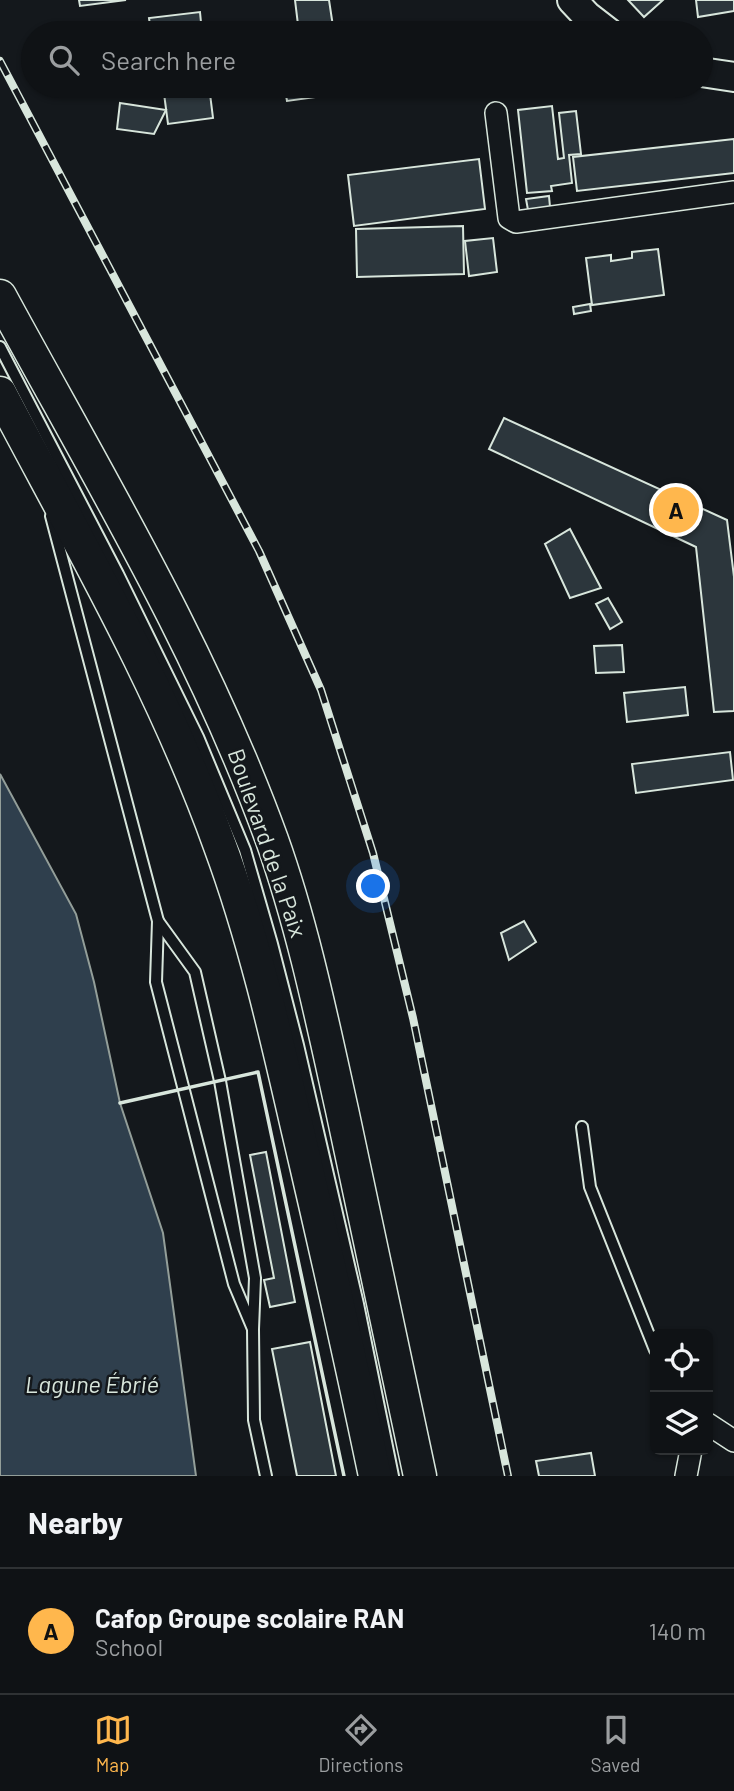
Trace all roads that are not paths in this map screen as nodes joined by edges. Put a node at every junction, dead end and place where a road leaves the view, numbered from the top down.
1 (572, 0) edge
2 (593, 21) edge
3 (713, 74) edge
4 (734, 77) edge
5 (496, 113) dead end
6 (734, 192) edge
7 (0, 296) edge
8 (0, 347) edge
9 (0, 393) edge
10 (37, 463) junction
11 (158, 921) junction
12 (582, 1127) dead end
13 (253, 1329) junction
14 (650, 1337) edge
15 (713, 1427) edge
16 (734, 1441) edge
17 (690, 1455) edge
18 (266, 1476) edge
19 (375, 1476) edge
20 (393, 1476) edge
21 (420, 1476) edge
22 (686, 1476) edge

1 - 2 main road
3 - 4 main road
5 - 6 street
7 - 21 main road, Boulevard de la Paix
8 - 20 lane, Boulevard de la Paix
9 - 10 main road, Boulevard de la Paix
10 - 11 lane
10 - 19 main road, Boulevard de la Paix
11 - 13 lane
11 - 13 lane
12 - 14 lane
13 - 18 lane
15 - 16 street
17 - 22 street

